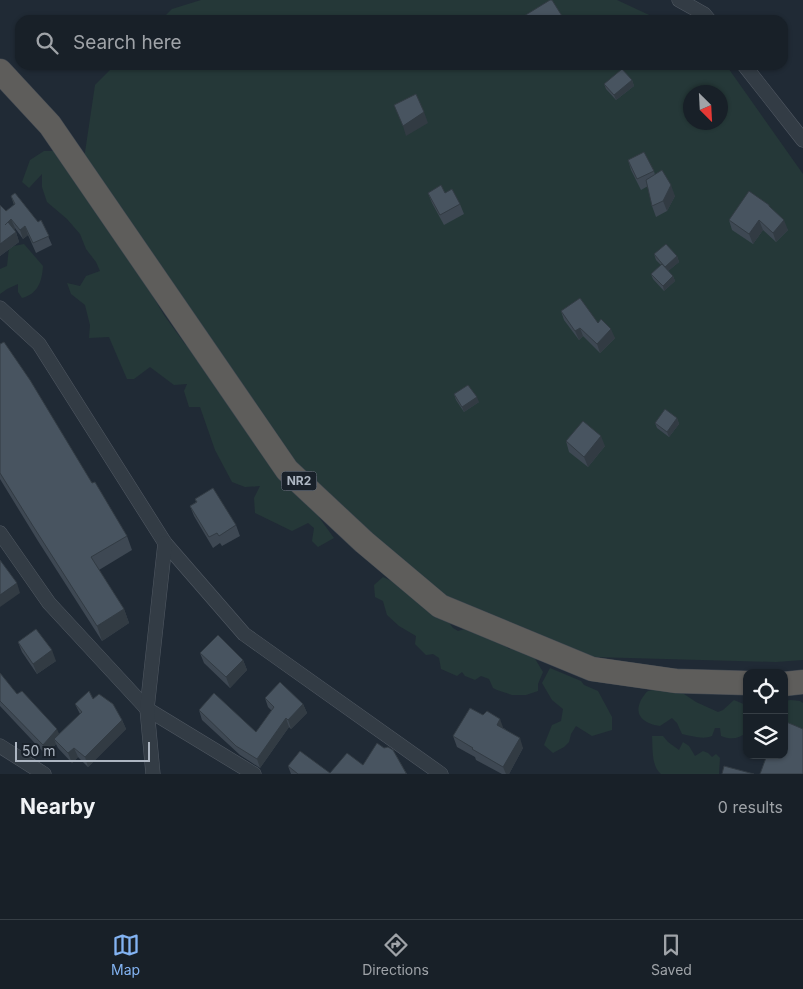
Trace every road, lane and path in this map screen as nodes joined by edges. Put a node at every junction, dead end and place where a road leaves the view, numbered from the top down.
1 (679, 0) edge
2 (705, 15) edge
3 (748, 70) edge
4 (0, 71) edge
5 (803, 140) edge
6 (0, 308) edge
7 (0, 532) edge
8 (165, 543) junction
9 (803, 682) edge
10 (743, 683) edge
11 (788, 684) edge
12 (147, 709) junction
13 (0, 746) edge
14 (44, 774) edge
15 (153, 774) edge
16 (254, 774) edge
17 (441, 774) edge

1 - 2 street
3 - 5 street
4 - 10 highway, NR2
6 - 8 street
7 - 12 street
8 - 12 street
8 - 17 street
9 - 11 highway
12 - 15 street
12 - 16 street
13 - 14 street

